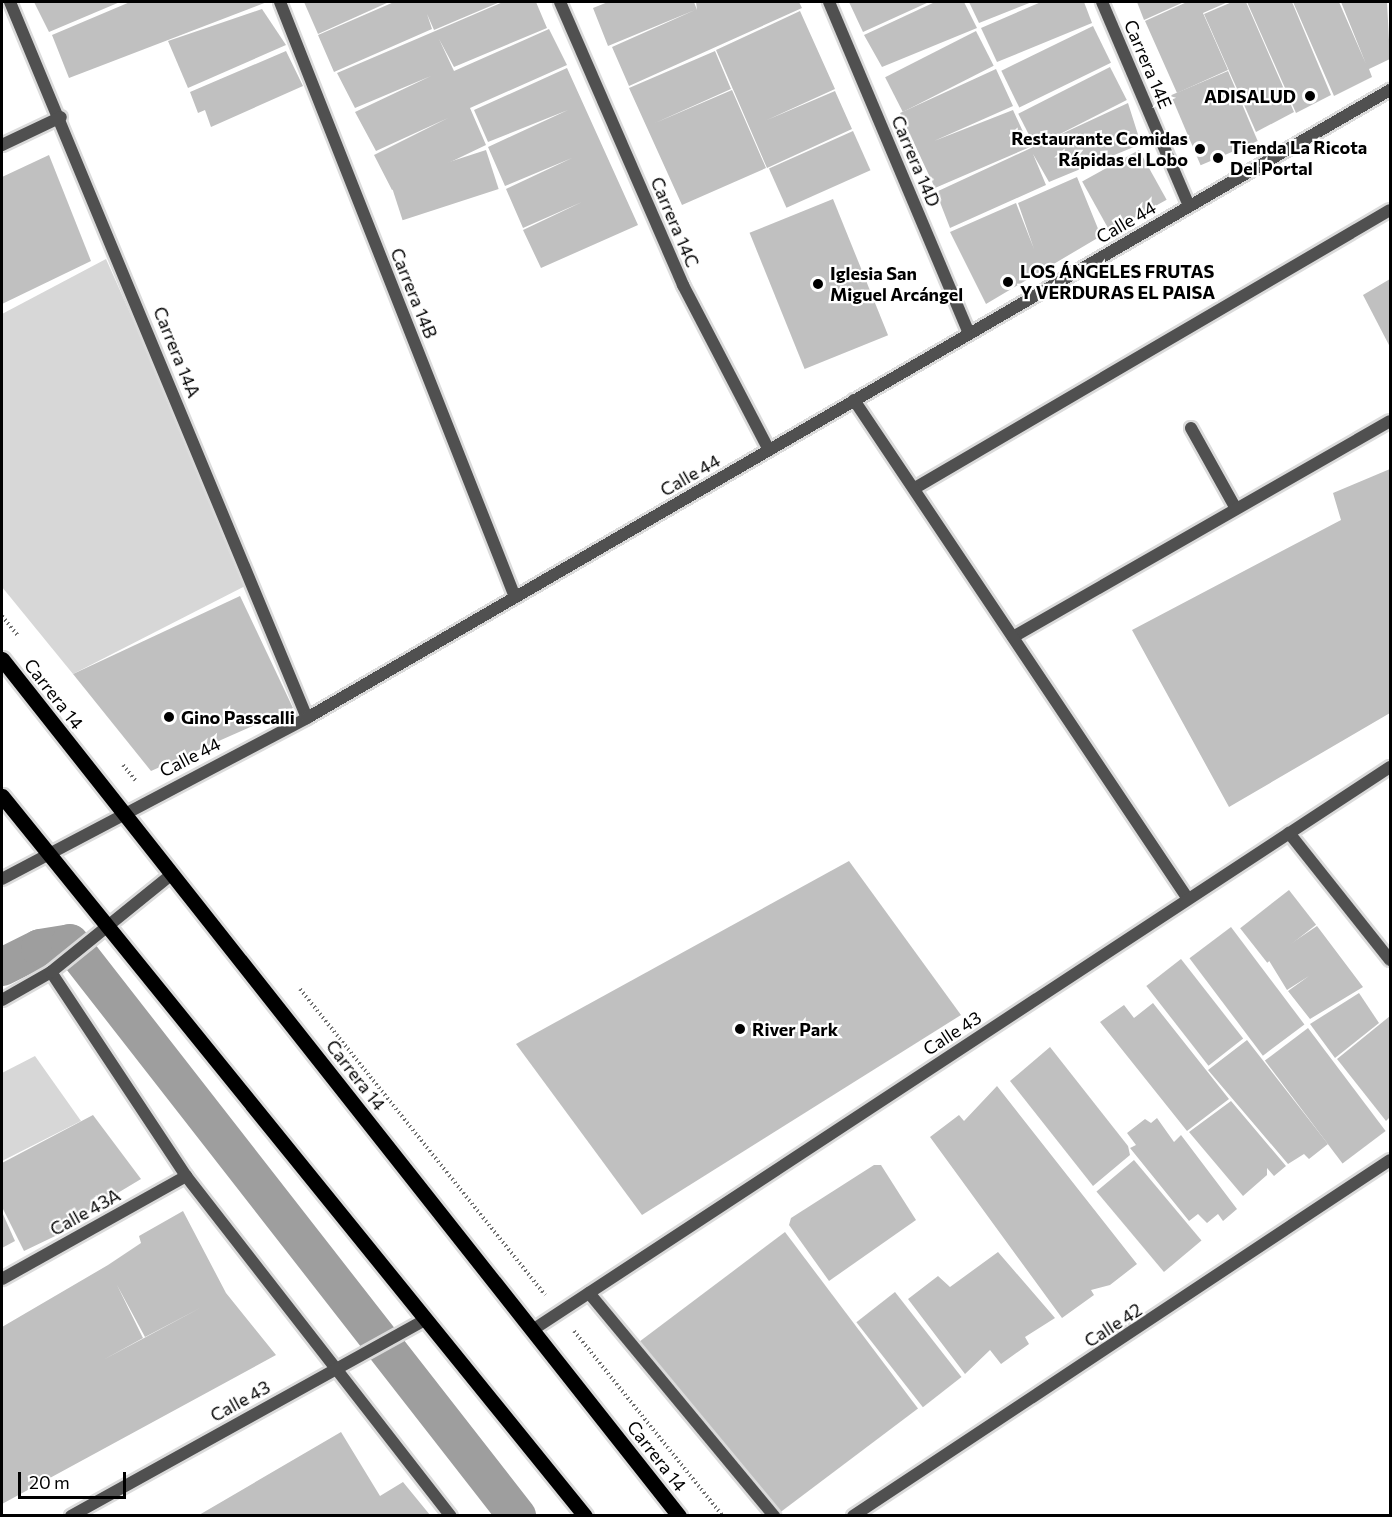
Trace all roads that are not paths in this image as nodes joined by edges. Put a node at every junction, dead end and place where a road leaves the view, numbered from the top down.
1 (10, 2) edge
2 (280, 2) edge
3 (560, 2) edge
4 (829, 2) edge
5 (1102, 2) edge
6 (1390, 90) edge
7 (61, 117) junction
8 (2, 145) edge
9 (1189, 206) junction
10 (1390, 210) edge
11 (969, 334) junction
12 (854, 400) junction
13 (1390, 421) edge
14 (1191, 428) dead end
15 (769, 450) junction
16 (915, 488) junction
17 (1235, 507) junction
18 (515, 597) junction
19 (1014, 637) junction
20 (2, 660) edge
21 (307, 718) junction
22 (1390, 767) edge
23 (2, 796) edge
24 (122, 812) junction
25 (1288, 832) junction
26 (47, 853) junction
27 (172, 874) junction
28 (2, 879) edge
29 (1188, 899) junction
30 (108, 926) junction
31 (1390, 960) edge
32 (51, 972) junction
33 (2, 1000) edge
34 (1390, 1160) edge
35 (186, 1176) junction
36 (2, 1278) edge
37 (589, 1293) junction
38 (426, 1319) junction
39 (534, 1329) junction
40 (335, 1368) junction
41 (71, 1515) edge
42 (451, 1515) edge
43 (585, 1515) edge
44 (679, 1515) edge
45 (774, 1515) edge
46 (853, 1515) edge

1 - 7 street, Carrera 14A
2 - 18 street, Carrera 14B
3 - 15 street, Carrera 14C
4 - 11 street, Carrera 14D
5 - 9 street, Carrera 14E
6 - 9 street, Calle 44
7 - 8 street
7 - 21 street, Carrera 14A
9 - 11 street, Calle 44
10 - 16 street
11 - 12 street, Calle 44
12 - 15 street, Calle 44
12 - 16 street
13 - 17 street
14 - 17 street
15 - 18 street, Calle 44
16 - 19 street
17 - 19 street
18 - 21 street, Calle 44
19 - 29 street
20 - 24 main road, Carrera 14
21 - 24 street, Calle 44
22 - 25 street, Calle 43
23 - 26 main road
24 - 26 street, Calle 44
24 - 27 main road, Carrera 14
25 - 29 street, Calle 43
25 - 31 street
26 - 28 street, Calle 44
26 - 30 main road
27 - 30 street
27 - 39 main road, Carrera 14
29 - 37 street, Calle 43
30 - 32 street
30 - 38 main road
32 - 33 street
32 - 35 street
34 - 46 street, Calle 42
35 - 36 street, Calle 43A
35 - 40 street
37 - 39 street, Calle 43
37 - 45 street
38 - 40 street, Calle 43
38 - 43 main road
39 - 44 main road, Carrera 14
40 - 41 street, Calle 43
40 - 42 street

